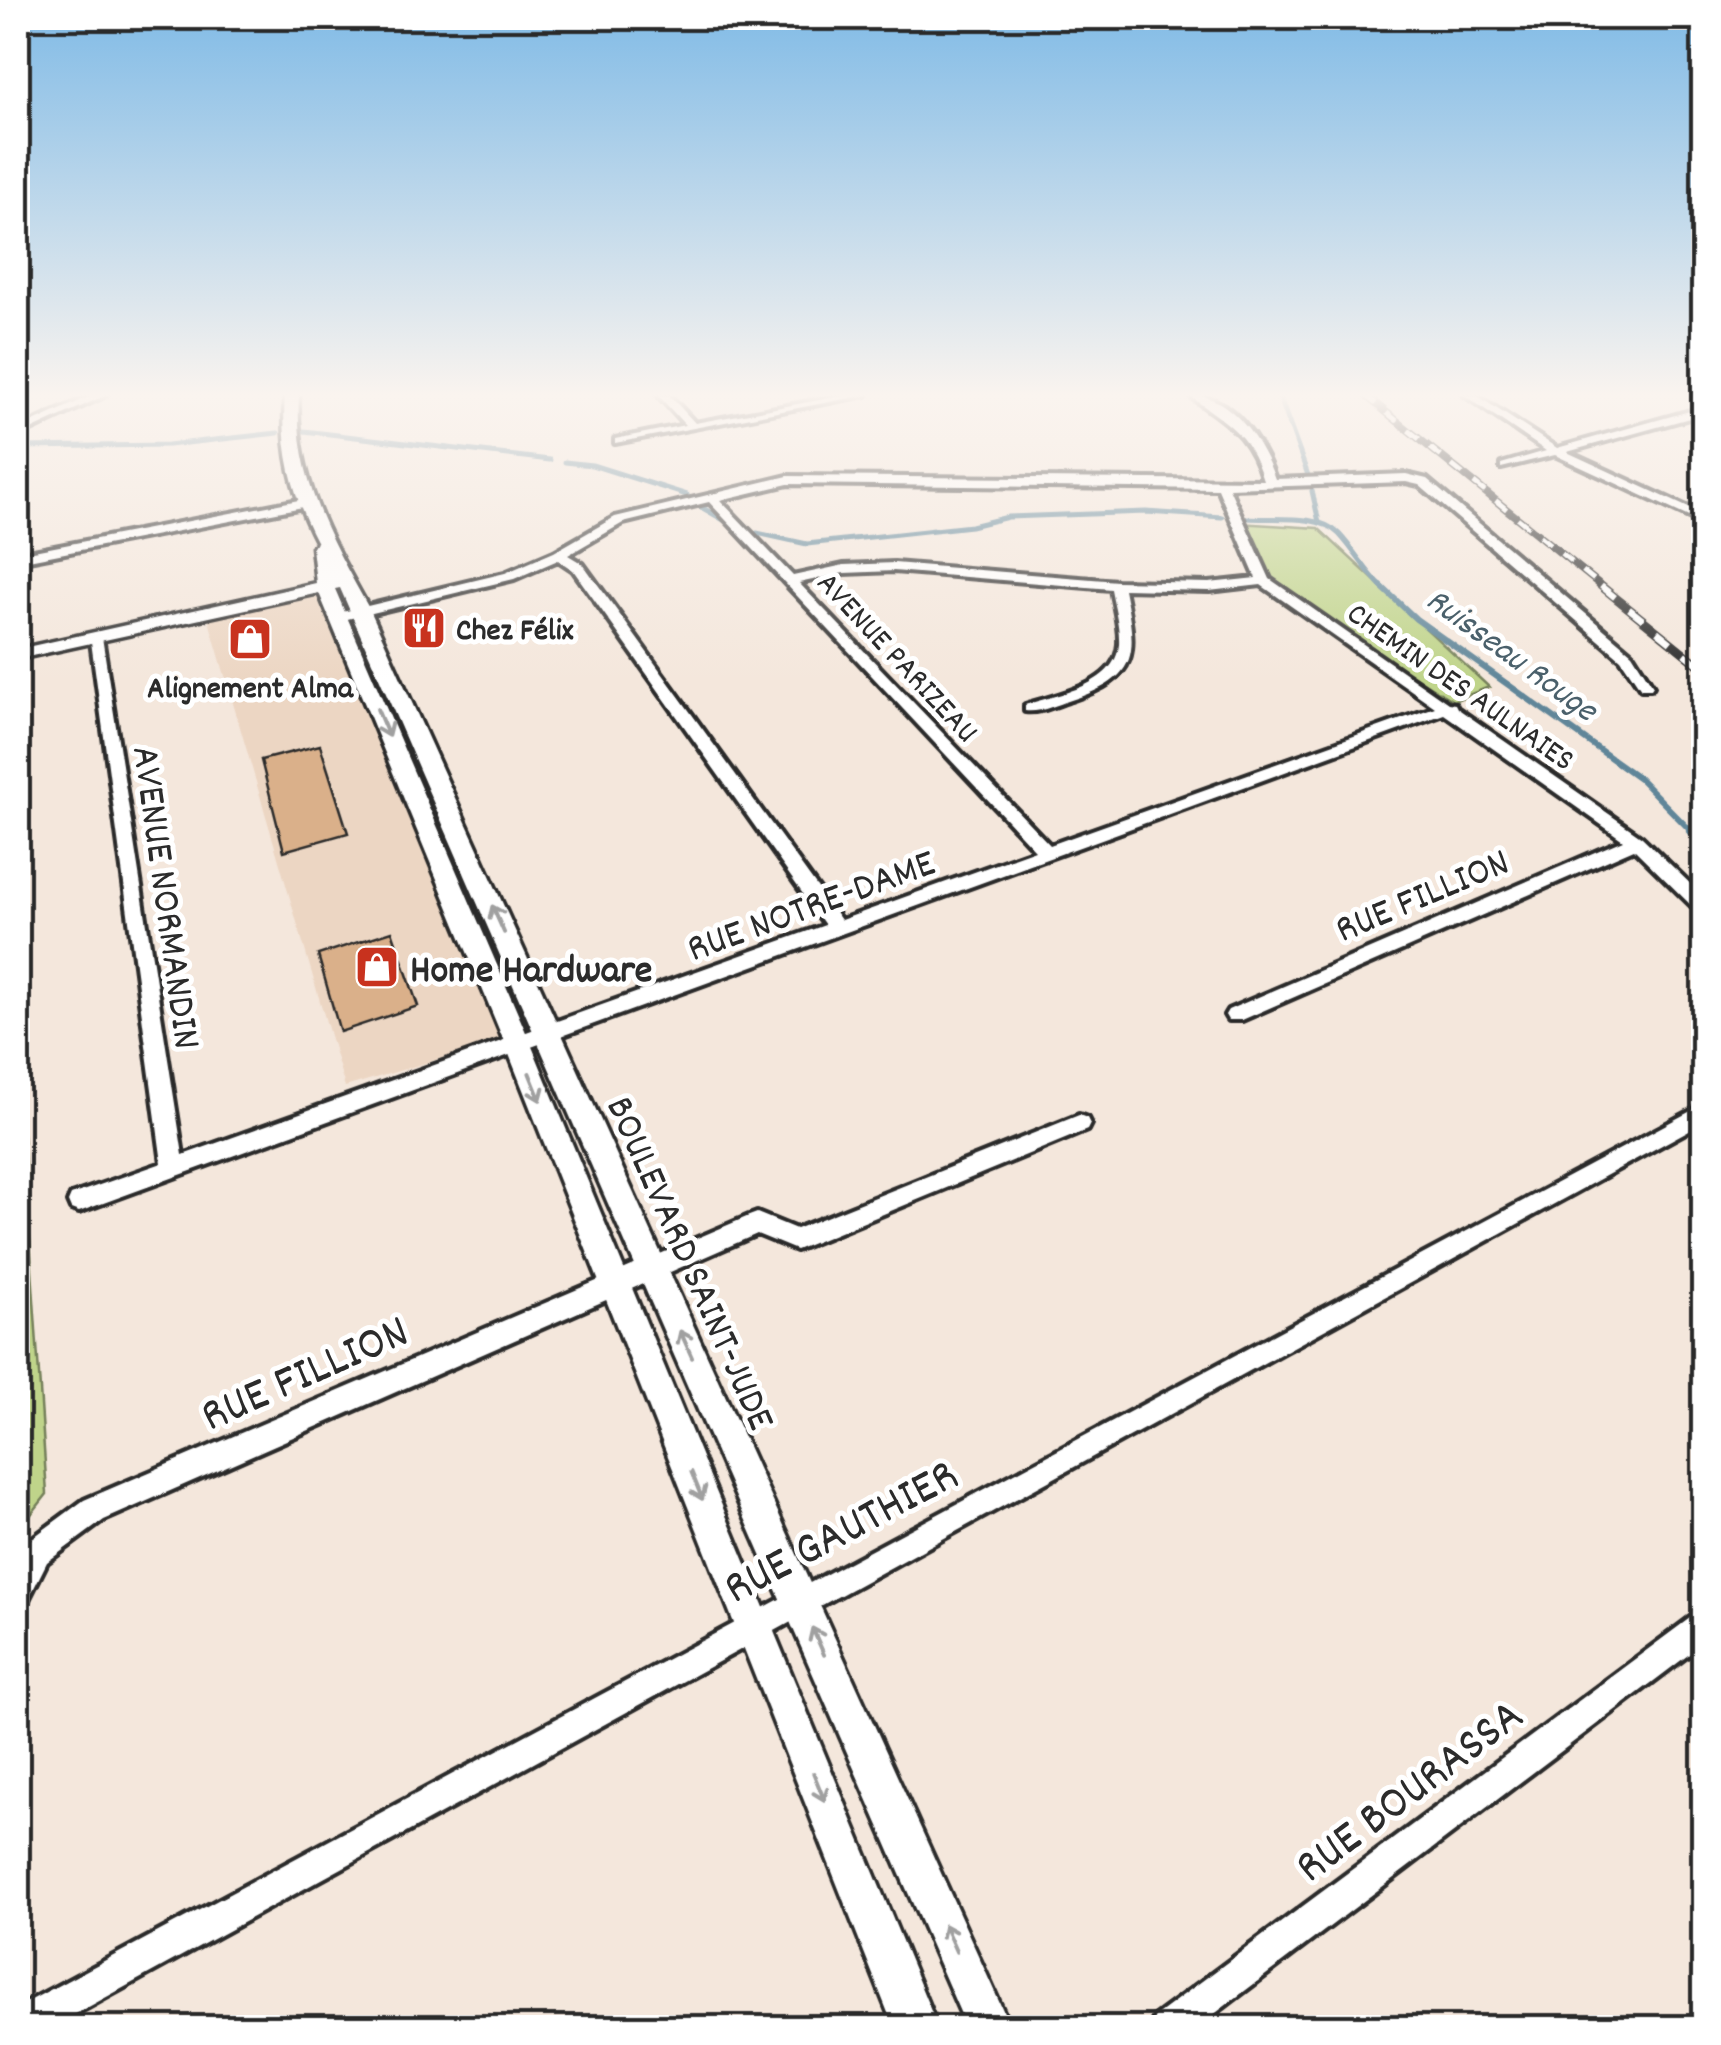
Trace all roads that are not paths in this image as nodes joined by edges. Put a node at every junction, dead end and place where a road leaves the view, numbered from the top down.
1 (300, 490) edge
2 (737, 490) edge
3 (1224, 490) edge
4 (1433, 490) edge
5 (1644, 490) edge
6 (710, 496) junction
7 (304, 503) junction
8 (1700, 515) edge
9 (559, 555) junction
10 (18, 558) edge
11 (789, 580) junction
12 (1264, 582) junction
13 (335, 584) junction
14 (1117, 585) junction
15 (351, 615) junction
16 (96, 637) junction
17 (18, 654) edge
18 (1646, 686) dead end
19 (1030, 708) dead end
20 (1450, 708) junction
21 (1636, 841) junction
22 (1048, 854) junction
23 (1704, 908) edge
24 (838, 930) junction
25 (1235, 1015) dead end
26 (548, 1033) junction
27 (518, 1044) junction
28 (1704, 1112) edge
29 (1079, 1124) dead end
30 (174, 1168) junction
31 (79, 1202) dead end
32 (651, 1267) junction
33 (614, 1283) junction
34 (18, 1590) edge
35 (800, 1601) junction
36 (753, 1625) junction
37 (1704, 1625) edge
38 (18, 2026) edge
39 (916, 2028) edge
40 (989, 2028) edge
41 (1167, 2028) edge

1 - 7 street, BOULEVARD SAINT-JUDE
2 - 6 street
3 - 12 street
4 - 18 street
5 - 8 street
6 - 9 street
6 - 11 street, AVENUE PARIZEAU
7 - 10 street
7 - 13 street, BOULEVARD SAINT-JUDE
9 - 15 street
9 - 24 street
11 - 14 street
11 - 22 street, AVENUE PARIZEAU
12 - 14 street
12 - 20 street, CHEMIN DES AULNAIES
13 - 15 street, BOULEVARD SAINT-JUDE
13 - 16 street
14 - 19 street
26 -> 15 street, BOULEVARD SAINT-JUDE
15 -> 27 street, BOULEVARD SAINT-JUDE
16 - 17 street
16 - 30 street, AVENUE NORMANDIN
20 - 21 street, CHEMIN DES AULNAIES
20 - 22 street, RUE NOTRE-DAME
21 - 23 street, CHEMIN DES AULNAIES
21 - 25 street, RUE FILLION
22 - 24 street, RUE NOTRE-DAME
24 - 26 street, RUE NOTRE-DAME
26 - 27 street, RUE NOTRE-DAME
26 - 32 street, BOULEVARD SAINT-JUDE
27 - 30 street, RUE NOTRE-DAME
27 -> 33 street, BOULEVARD SAINT-JUDE
28 - 35 street, RUE GAUTHIER
29 - 32 street, RUE FILLION
30 - 31 street, RUE NOTRE-DAME
32 - 33 street, RUE FILLION
35 -> 32 street, BOULEVARD SAINT-JUDE
33 - 34 street, RUE FILLION
33 -> 36 street, BOULEVARD SAINT-JUDE
35 - 36 street, RUE GAUTHIER
40 -> 35 street, BOULEVARD SAINT-JUDE
36 - 38 street, RUE GAUTHIER
36 -> 39 street, BOULEVARD SAINT-JUDE
37 - 41 street, RUE BOURASSA

